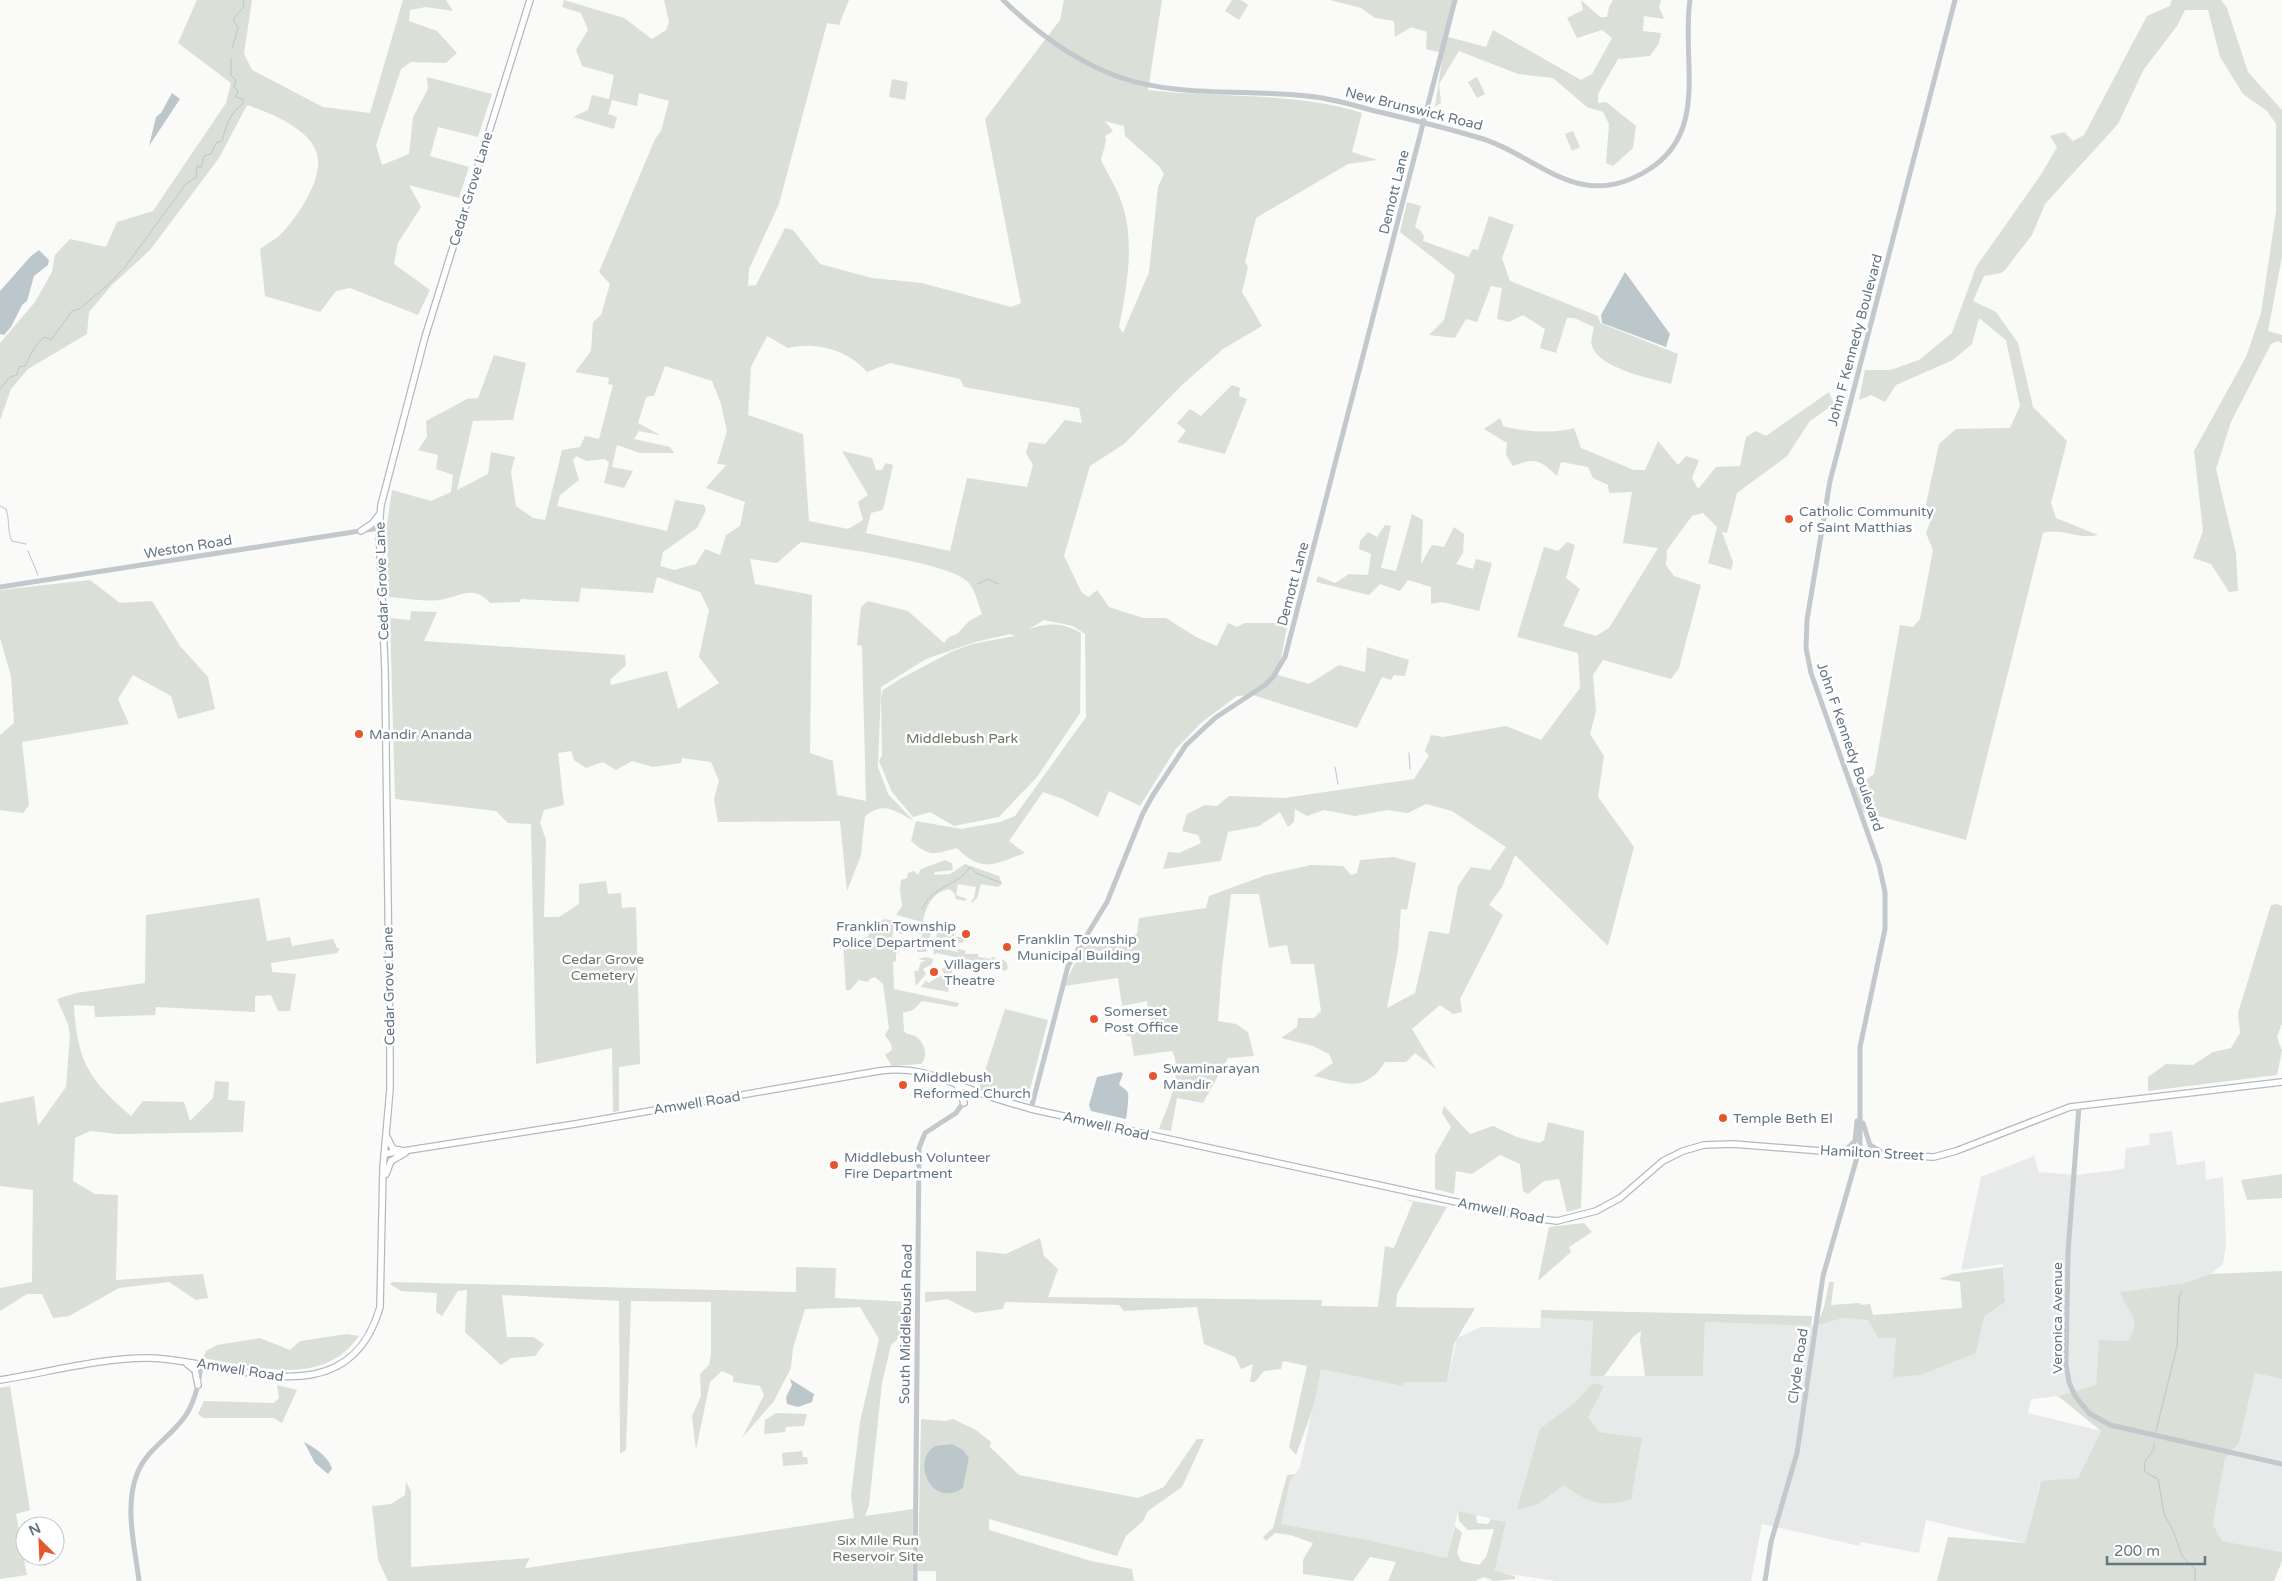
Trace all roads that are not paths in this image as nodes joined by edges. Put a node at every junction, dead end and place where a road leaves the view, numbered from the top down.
1 (530, 0) edge
2 (1003, 0) edge
3 (1455, 0) edge
4 (1690, 0) edge
5 (1955, 0) edge
6 (1424, 123) junction
7 (380, 513) junction
8 (379, 528) junction
9 (361, 531) junction
10 (0, 587) edge
11 (2282, 1082) edge
12 (955, 1083) junction
13 (972, 1090) junction
14 (964, 1103) junction
15 (1859, 1106) junction
16 (2079, 1106) junction
17 (1031, 1109) junction
18 (386, 1135) junction
19 (419, 1149) junction
20 (409, 1150) junction
21 (1844, 1152) junction
22 (384, 1154) junction
23 (1859, 1154) junction
24 (1889, 1156) junction
25 (382, 1199) junction
26 (1563, 1220) joint
27 (183, 1362) junction
28 (201, 1365) junction
29 (0, 1380) edge
30 (198, 1385) junction
31 (2282, 1464) edge
32 (139, 1581) edge
33 (915, 1581) edge
34 (1765, 1581) edge

1 - 7 main road, Cedar Grove Lane
2 - 6 street, New Brunswick Road
3 - 6 street, Demott Lane
4 - 6 street, New Brunswick Road
5 - 15 street, John F Kennedy Boulevard
6 - 17 street, Demott Lane
7 - 8 main road, Cedar Grove Lane
7 - 9 main road
8 - 9 street, Weston Road
8 - 18 main road, Cedar Grove Lane
9 - 10 street, Weston Road
11 - 16 main road, Hamilton Street
12 - 13 main road, Amwell Road
12 - 14 main road
12 - 19 main road, Amwell Road
13 - 14 street, South Middlebush Road
13 - 17 main road, Amwell Road
14 - 33 street, South Middlebush Road
15 - 21 street
15 - 23 street, John F Kennedy Boulevard
15 - 24 street
16 - 24 main road, Hamilton Street
16 - 31 street, Veronica Avenue
17 - 26 main road, Amwell Road
18 - 19 main road
18 - 22 main road, Cedar Grove Lane
19 - 20 main road, Amwell Road
20 - 22 main road, Amwell Road
20 - 25 main road
21 - 23 main road, Hamilton Street
21 - 26 main road, Hamilton Street
22 - 25 main road, Amwell Road
23 - 24 main road, Hamilton Street
23 - 34 street, Clyde Road
25 - 28 main road, Amwell Road
27 - 28 main road, Amwell Road
27 - 29 main road, Amwell Road
27 - 30 main road
28 - 30 street
30 - 32 street

